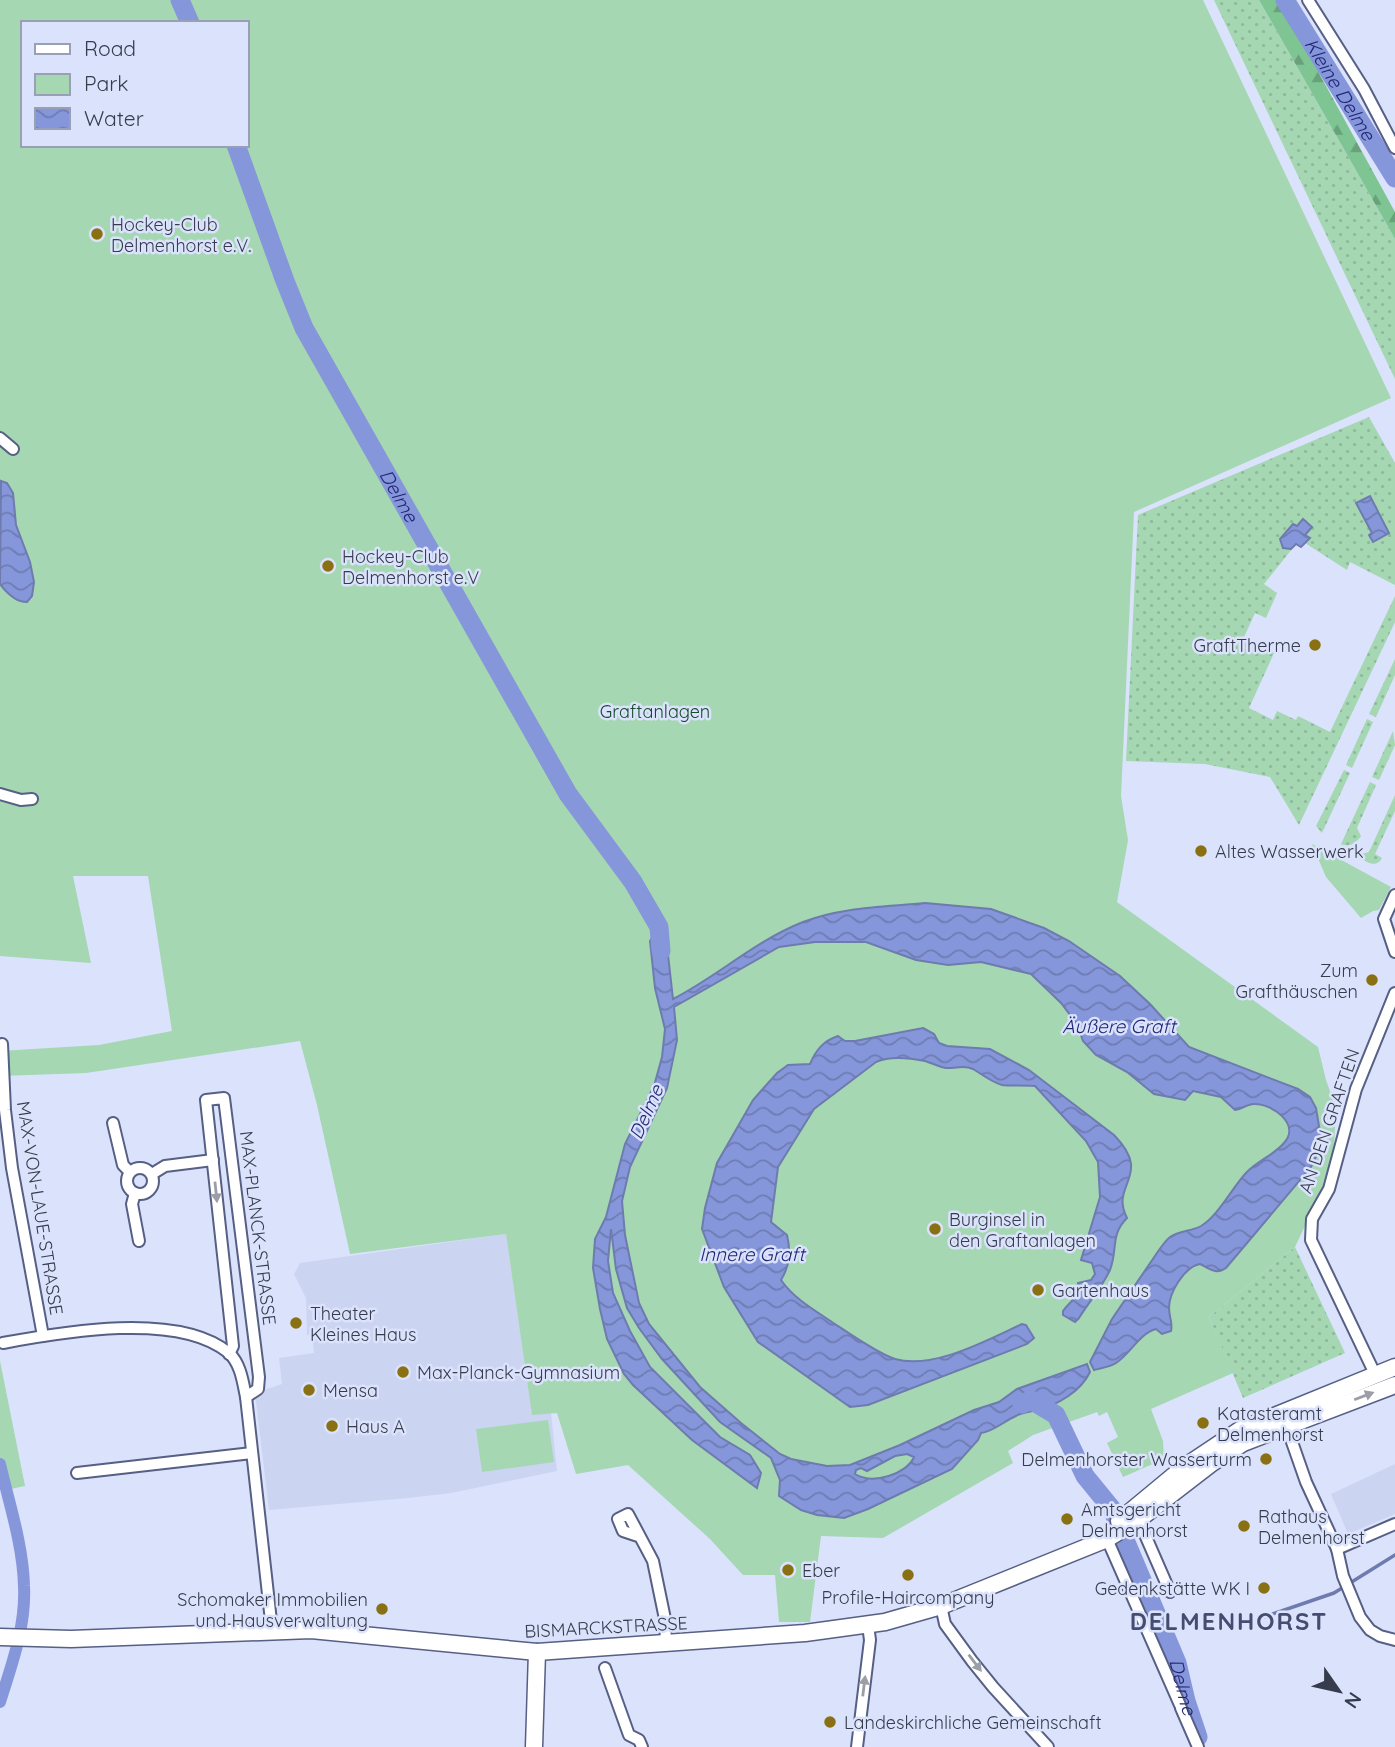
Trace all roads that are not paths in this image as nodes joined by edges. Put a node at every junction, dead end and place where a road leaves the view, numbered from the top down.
1 (1308, 0) edge
2 (1395, 148) edge
3 (0, 438) edge
4 (13, 449) dead end
5 (0, 793) edge
6 (32, 799) dead end
7 (1395, 895) edge
8 (1395, 952) edge
9 (1395, 993) edge
10 (2, 1044) dead end
11 (113, 1123) dead end
12 (213, 1160) junction
13 (130, 1172) junction
14 (152, 1174) junction
15 (135, 1194) junction
16 (139, 1241) dead end
17 (43, 1336) junction
18 (4, 1343) dead end
19 (229, 1354) junction
20 (1395, 1367) edge
21 (1375, 1374) junction
22 (1395, 1385) edge
23 (246, 1397) junction
24 (1284, 1419) junction
25 (252, 1453) junction
26 (77, 1473) dead end
27 (1395, 1524) edge
28 (1122, 1525) junction
29 (638, 1536) dead end
30 (1337, 1549) junction
31 (1170, 1591) dead end
32 (940, 1606) junction
33 (868, 1625) junction
34 (272, 1630) junction
35 (12, 1638) edge
36 (1395, 1640) edge
37 (666, 1643) junction
38 (537, 1652) junction
39 (605, 1668) dead end
40 (534, 1747) edge
41 (642, 1747) edge
42 (857, 1747) edge
43 (1048, 1747) edge
44 (1198, 1747) edge

1 - 2 street
3 - 4 street
5 - 6 street
7 - 8 street
9 - 21 street, AN DEN GRAFTEN
10 - 17 street, MAX-VON-LAUE-STRASSE
11 - 13 street
12 - 14 street
12 -> 19 street, MAX-PLANCK-STRASSE
12 - 23 street, MAX-PLANCK-STRASSE
13 - 14 street
13 - 15 street
14 - 15 street
15 - 16 street
17 - 18 street
17 - 19 street
19 - 23 street
20 - 21 main road
21 - 24 main road
24 -> 22 main road
23 - 25 street
24 - 28 main road, BISMARCKSTRASSE
24 - 30 street
25 - 26 street
25 - 34 street
27 - 30 street
28 - 31 street
28 - 32 main road, BISMARCKSTRASSE
28 - 44 street
29 - 37 street
30 - 36 street
32 - 33 main road, BISMARCKSTRASSE
32 -> 43 street
33 - 37 main road, BISMARCKSTRASSE
42 -> 33 street
34 - 35 main road, BISMARCKSTRASSE
34 - 38 main road, BISMARCKSTRASSE
37 - 38 main road, BISMARCKSTRASSE
38 - 40 main road
39 - 41 street

